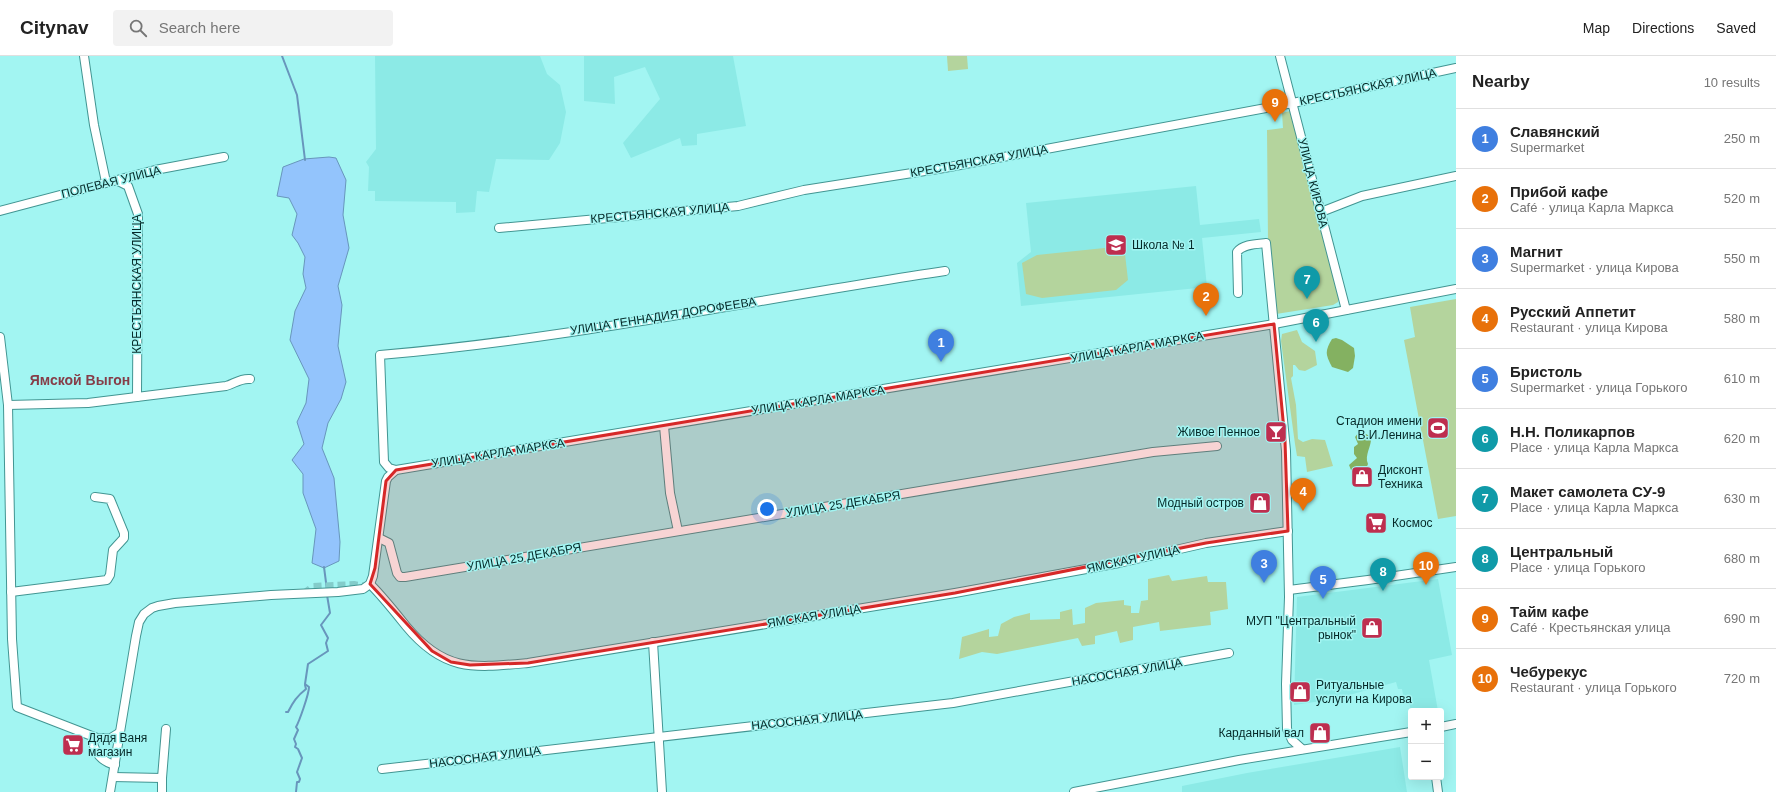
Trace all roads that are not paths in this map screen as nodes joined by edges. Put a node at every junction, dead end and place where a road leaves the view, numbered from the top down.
1 (84, 56) edge
2 (1280, 56) edge
3 (1456, 68) edge
4 (1293, 103) junction
5 (224, 157) dead end
6 (1456, 176) edge
7 (116, 180) junction
8 (106, 182) junction
9 (0, 211) edge
10 (1320, 212) junction
11 (499, 228) dead end
12 (945, 271) dead end
13 (1456, 289) edge
14 (1238, 293) dead end
15 (1346, 310) junction
16 (1274, 324) junction
17 (0, 337) edge
18 (250, 379) dead end
19 (136, 396) junction
20 (8, 405) junction
21 (664, 426) junction
22 (1217, 446) dead end
23 (396, 470) junction
24 (95, 497) dead end
25 (678, 531) junction
26 (1288, 531) junction
27 (378, 538) junction
28 (1456, 567) edge
29 (370, 584) junction
30 (1289, 590) junction
31 (11, 592) junction
32 (653, 642) junction
33 (1229, 653) dead end
34 (1456, 724) edge
35 (1444, 726) edge
36 (166, 729) dead end
37 (1288, 729) junction
38 (1408, 732) edge
39 (119, 733) junction
40 (92, 736) junction
41 (660, 736) junction
42 (1302, 750) junction
43 (1278, 754) junction
44 (115, 765) junction
45 (382, 769) dead end
46 (113, 777) junction
47 (162, 778) junction
48 (1436, 780) edge
49 (1091, 791) edge
50 (110, 792) edge
51 (162, 792) edge
52 (662, 792) edge
53 (1074, 792) edge
54 (1438, 792) edge

1 - 8 street
2 - 4 street, УЛИЦА КИРОВА
3 - 4 street, КРЕСТЬЯНСКАЯ УЛИЦА
4 - 10 street, УЛИЦА КИРОВА
4 - 11 street, КРЕСТЬЯНСКАЯ УЛИЦА
5 - 7 street, ПОЛЕВАЯ УЛИЦА
6 - 10 street
7 - 8 street, ПОЛЕВАЯ УЛИЦА
7 - 19 street, КРЕСТЬЯНСКАЯ УЛИЦА
8 - 9 street, ПОЛЕВАЯ УЛИЦА
10 - 15 street, УЛИЦА КИРОВА
12 - 23 street, УЛИЦА ГЕННАДИЯ ДОРОФЕЕВА
13 - 15 street, УЛИЦА КАРЛА МАРКСА
14 - 16 street
15 - 16 street, УЛИЦА КАРЛА МАРКСА
16 - 21 street, УЛИЦА КАРЛА МАРКСА
16 - 26 street
17 - 20 street
18 - 19 street
19 - 20 street
20 - 31 street
21 - 23 street, УЛИЦА КАРЛА МАРКСА
21 - 25 street
22 - 25 street, УЛИЦА 25 ДЕКАБРЯ
23 - 27 street
24 - 31 street
25 - 27 street, УЛИЦА 25 ДЕКАБРЯ
26 - 30 street
26 - 32 street, ЯМСКАЯ УЛИЦА
27 - 29 street
28 - 30 street
29 - 32 street, ЯМСКАЯ УЛИЦА
29 - 39 street
30 - 37 street
31 - 40 street
32 - 41 street
33 - 41 street, НАСОСНАЯ УЛИЦА
34 - 35 street
36 - 47 street
37 - 42 street
37 - 43 street
38 - 42 street
39 - 40 street
39 - 44 street
40 - 44 street
41 - 45 street, НАСОСНАЯ УЛИЦА
41 - 52 street
42 - 43 street
43 - 49 street
44 - 46 street
46 - 47 street
46 - 50 street
47 - 51 street
48 - 54 street
49 - 53 street

